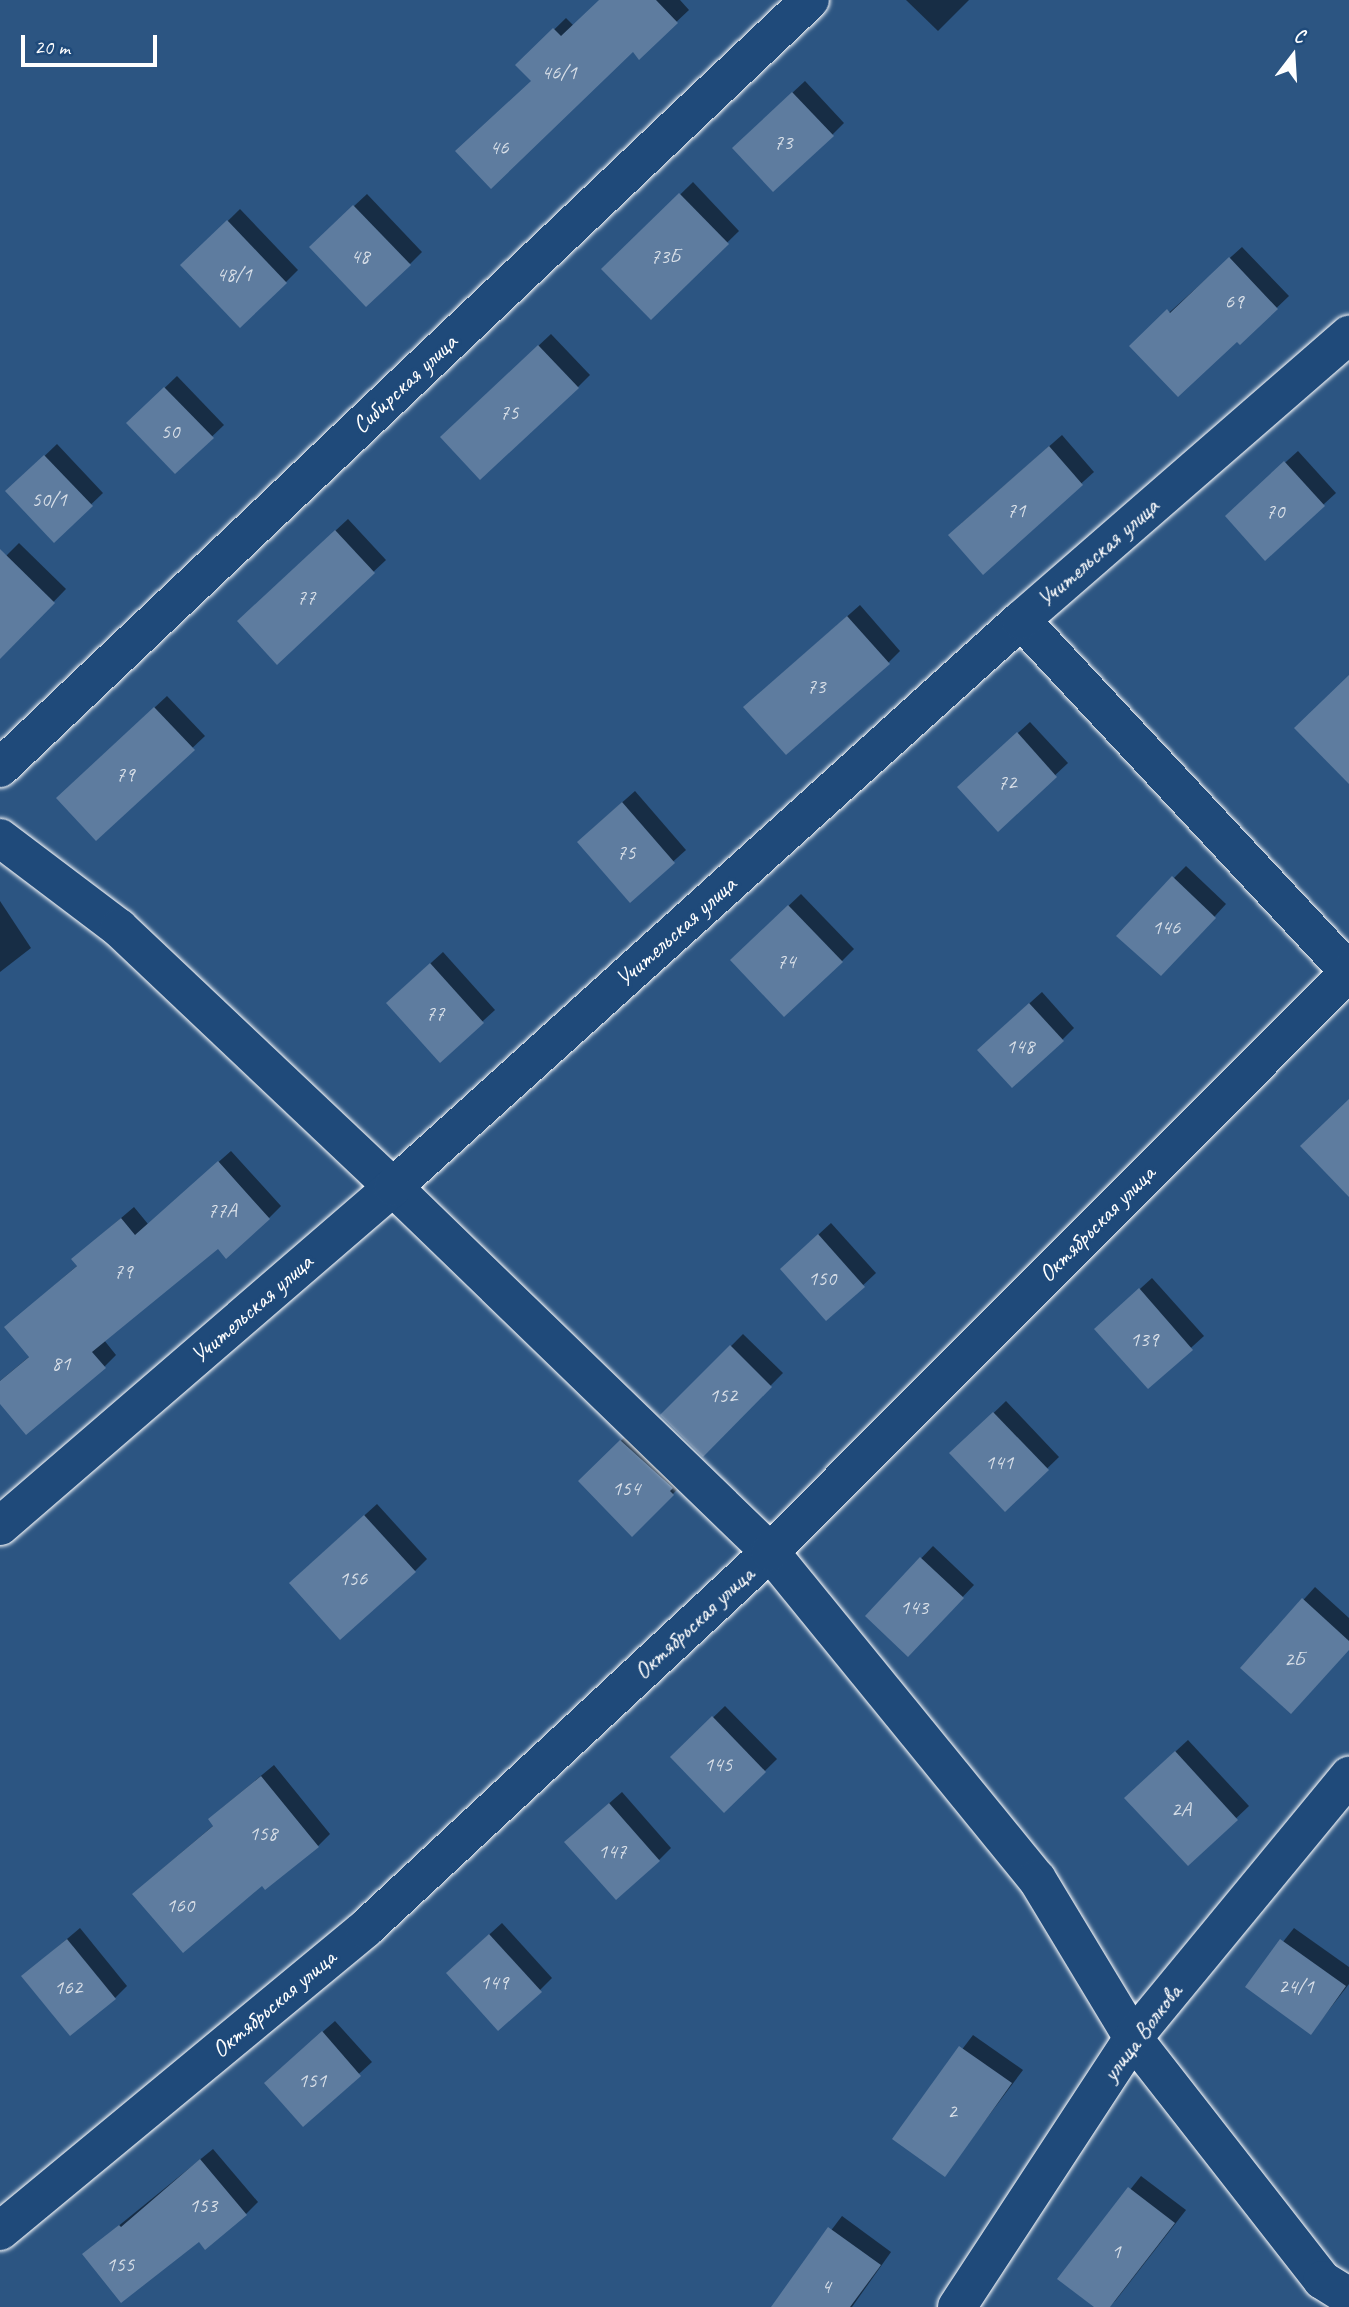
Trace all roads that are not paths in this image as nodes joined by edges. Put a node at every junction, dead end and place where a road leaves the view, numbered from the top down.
1 (810, 0) edge
2 (1349, 335) edge
3 (1021, 620) junction
4 (0, 768) edge
5 (0, 838) edge
6 (1349, 972) edge
7 (393, 1187) junction
8 (0, 1526) edge
9 (770, 1552) junction
10 (1349, 1776) edge
11 (1133, 2038) junction
12 (0, 2231) edge
13 (1349, 2297) edge
14 (957, 2307) edge

1 - 4 street, Сибирская улица
2 - 3 street, Учительская улица
3 - 6 street
3 - 7 street, Учительская улица
5 - 7 street
6 - 9 street, Октябрьская улица
7 - 8 street, Учительская улица
7 - 9 street
9 - 11 street
9 - 12 street, Октябрьская улица
10 - 11 street, улица Волкова
11 - 13 street
11 - 14 street, улица Волкова

